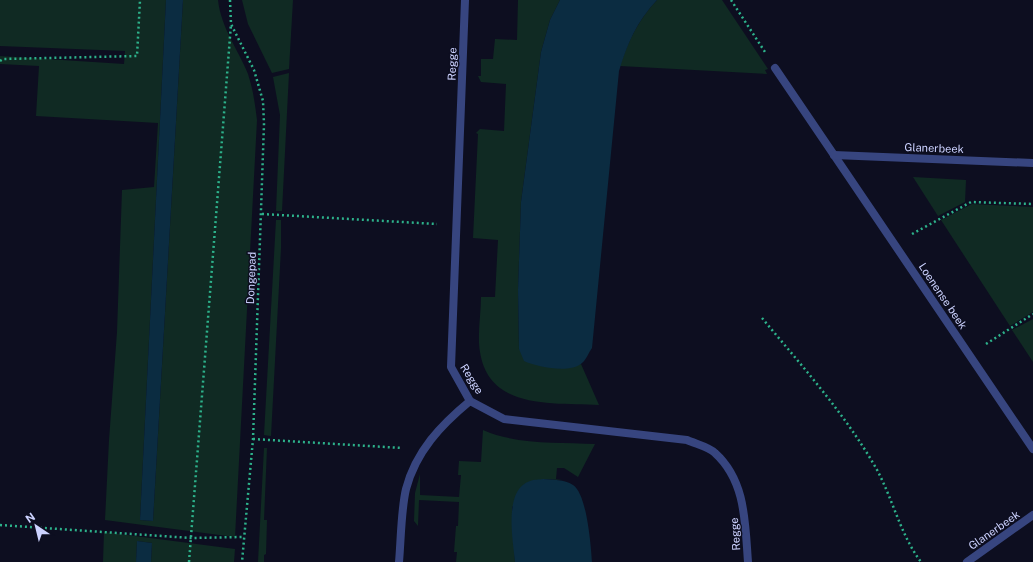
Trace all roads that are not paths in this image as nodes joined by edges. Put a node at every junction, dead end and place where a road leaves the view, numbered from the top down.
1 (465, 0) edge
2 (774, 68) road end
3 (834, 155) junction
4 (1033, 163) edge
5 (470, 401) junction
6 (1033, 449) edge
7 (1033, 515) edge
8 (399, 562) edge
9 (748, 562) edge
10 (967, 562) edge

1 - 5 street, Regge
2 - 3 street, Loenense beek
3 - 4 street, Glanerbeek
3 - 6 street, Loenense beek
5 - 8 street
5 - 9 street, Regge
7 - 10 street, Glanerbeek

